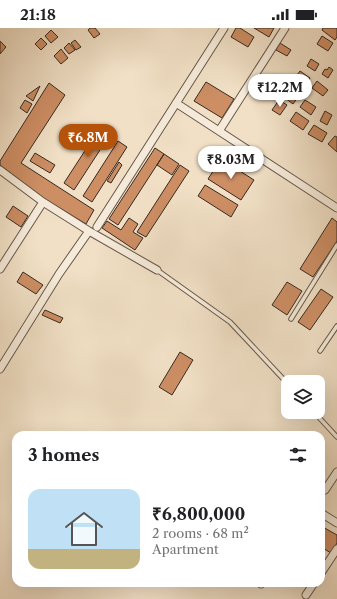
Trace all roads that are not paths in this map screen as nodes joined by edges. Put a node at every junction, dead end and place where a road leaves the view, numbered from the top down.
1 (224, 28) edge
2 (285, 28) edge
3 (176, 103) junction
4 (219, 131) junction
5 (0, 170) edge
6 (43, 202) junction
7 (337, 208) edge
8 (97, 227) dead end
9 (89, 231) junction
10 (337, 245) edge
11 (0, 269) edge
12 (157, 270) joint
13 (291, 319) dead end
14 (337, 326) edge
15 (320, 351) dead end
16 (0, 369) edge
17 (281, 377) edge
18 (320, 419) edge
19 (337, 437) edge
20 (337, 472) edge
21 (325, 490) dead end
22 (325, 516) edge
23 (337, 523) edge
24 (337, 549) edge
25 (325, 567) edge
26 (312, 587) edge
27 (306, 596) dead end

1 - 3 street
2 - 4 street
3 - 4 street
3 - 8 street
4 - 7 street
5 - 6 street
6 - 9 street
6 - 11 street
9 - 12 street
9 - 16 street
10 - 13 lane
12 - 17 lane
14 - 15 lane
18 - 19 lane
20 - 21 street
22 - 23 street
24 - 25 street
26 - 27 street

